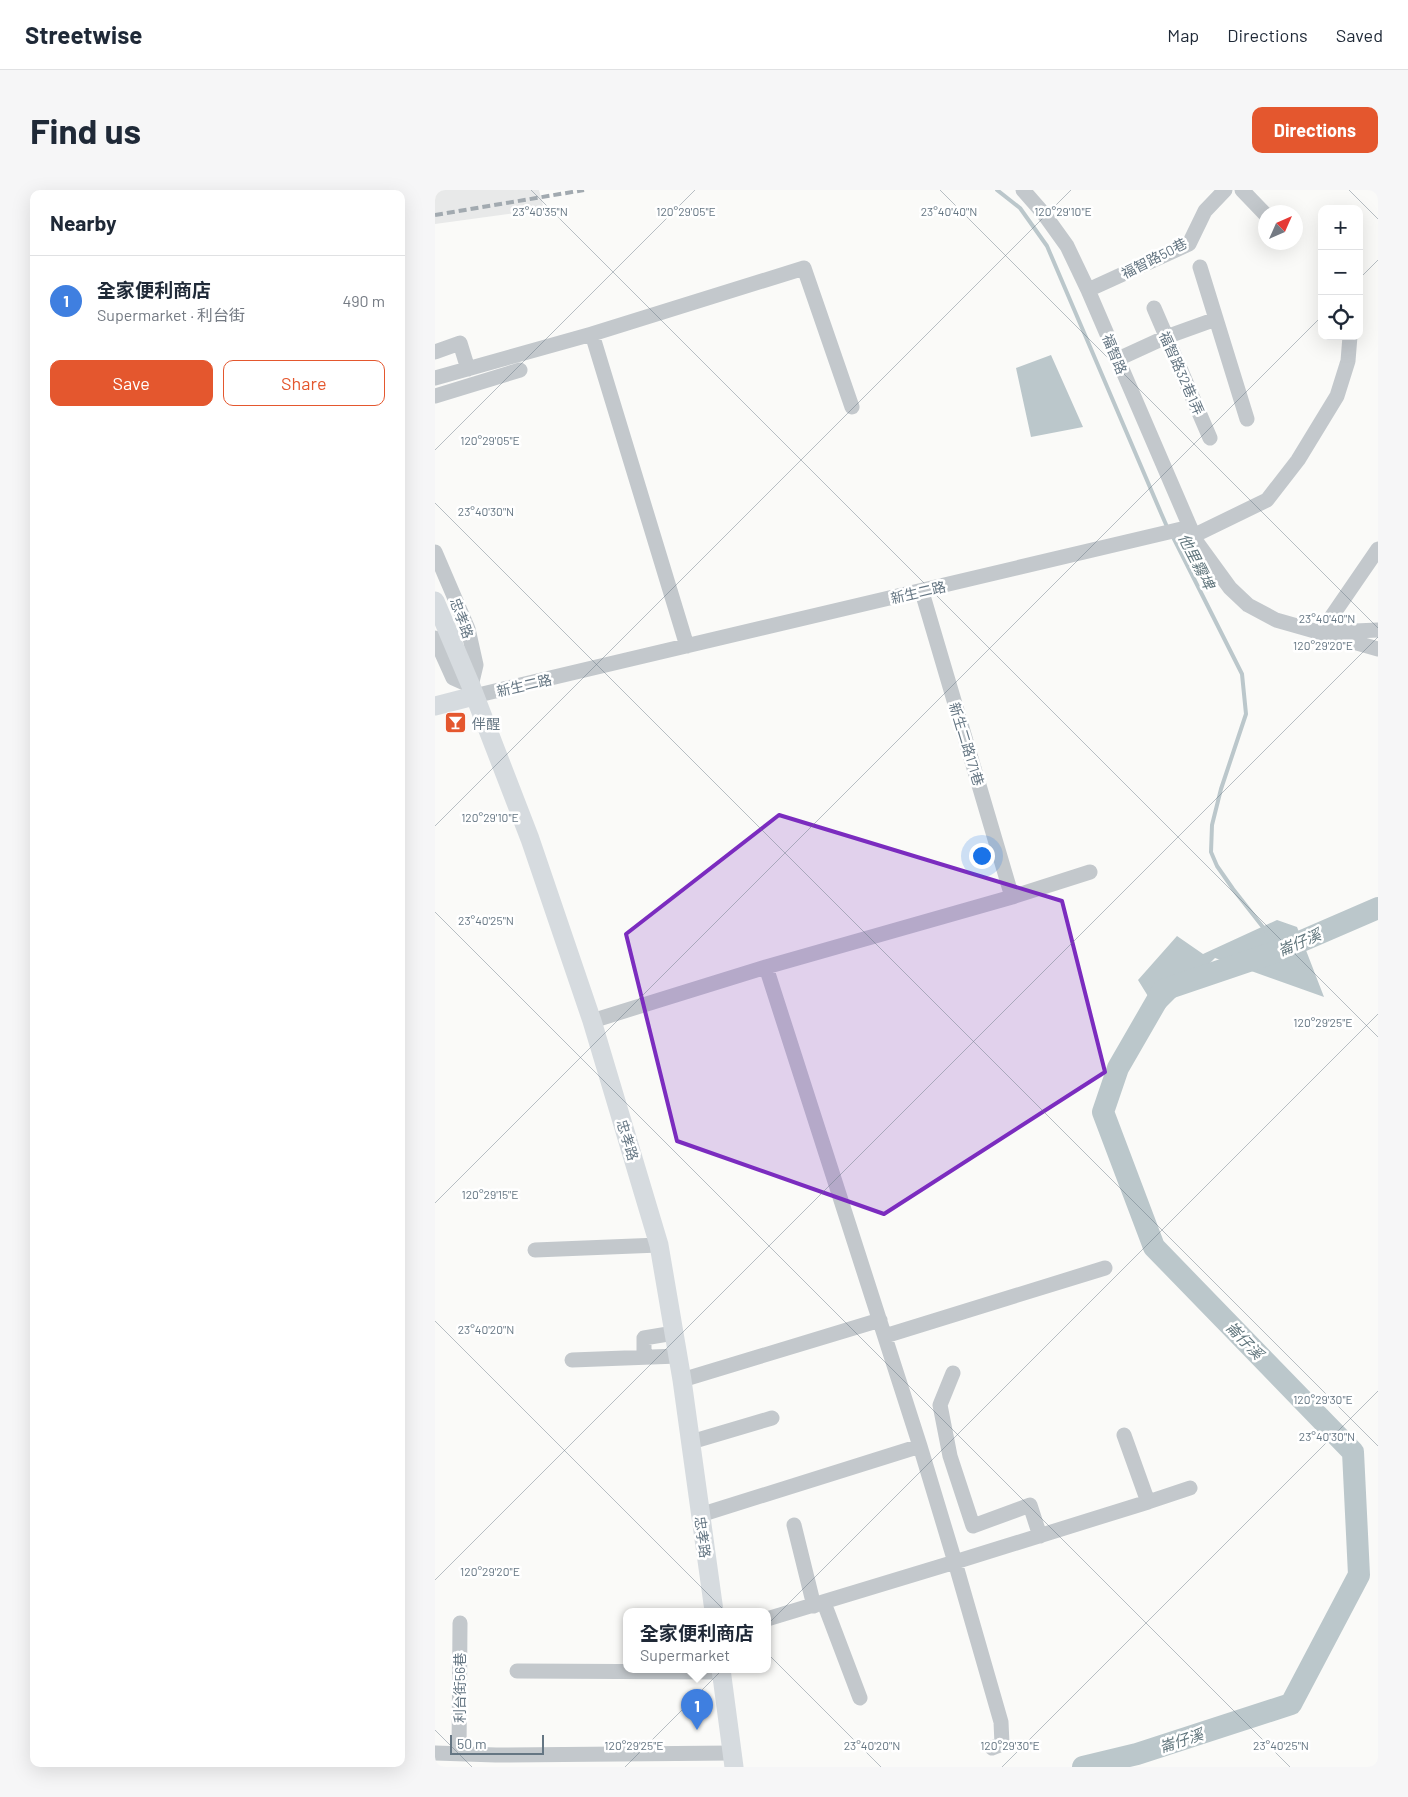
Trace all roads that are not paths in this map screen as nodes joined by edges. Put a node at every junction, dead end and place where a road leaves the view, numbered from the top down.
1 (1023, 190) edge
2 (1225, 190) edge
3 (1242, 190) edge
4 (1258, 207) edge
5 (1200, 267) dead end
6 (1088, 290) junction
7 (1153, 308) dead end
8 (1216, 319) junction
9 (592, 334) junction
10 (1166, 337) junction
11 (1350, 340) edge
12 (435, 352) edge
13 (1118, 359) junction
14 (468, 369) junction
15 (520, 370) dead end
16 (435, 378) edge
17 (435, 396) edge
18 (852, 407) dead end
19 (1247, 419) dead end
20 (1210, 438) dead end
21 (1192, 531) junction
22 (1378, 549) edge
23 (435, 552) edge
24 (922, 592) junction
25 (435, 601) edge
26 (1378, 630) edge
27 (1321, 632) junction
28 (435, 638) edge
29 (687, 646) junction
30 (1378, 649) edge
31 (473, 691) junction
32 (435, 706) edge
33 (1090, 872) dead end
34 (1012, 897) junction
35 (766, 967) junction
36 (592, 1021) junction
37 (659, 1245) junction
38 (535, 1250) dead end
39 (1105, 1268) dead end
40 (880, 1320) junction
41 (674, 1333) junction
42 (885, 1336) junction
43 (644, 1352) dead end
44 (678, 1356) junction
45 (572, 1360) dead end
46 (953, 1373) dead end
47 (682, 1380) junction
48 (772, 1418) dead end
49 (1124, 1435) dead end
50 (691, 1442) junction
51 (920, 1446) junction
52 (1190, 1488) dead end
53 (1148, 1502) junction
54 (700, 1515) junction
55 (795, 1525) dead end
56 (1040, 1536) junction
57 (955, 1562) junction
58 (819, 1604) junction
59 (714, 1608) edge
60 (771, 1618) edge
61 (459, 1623) dead end
62 (623, 1670) edge
63 (517, 1671) dead end
64 (721, 1673) edge
65 (860, 1698) dead end
66 (992, 1748) dead end
67 (435, 1753) edge
68 (459, 1753) junction
69 (733, 1760) edge
70 (496, 1761) edge

1 - 6 street, 福智路
2 - 6 street, 福智路50巷
3 - 4 street
5 - 8 street
6 - 13 street, 福智路
7 - 10 street, 福智路32巷1弄
8 - 10 street
8 - 19 street
9 - 14 street
9 - 18 street
9 - 29 street
10 - 13 street
10 - 20 street, 福智路32巷1弄
11 - 21 street, 新生二路
12 - 14 street
13 - 21 street, 福智路
14 - 16 street
15 - 17 street
21 - 24 street, 新生二路
21 - 27 street
22 - 27 street
23 - 31 street, 忠孝路
24 - 29 street, 新生二路
24 - 34 street, 新生二路171巷
25 - 31 main road
26 - 27 street
27 - 30 street
28 - 31 street
29 - 31 street, 新生二路
31 - 32 main road
31 - 36 main road, 忠孝路
33 - 34 street
34 - 35 street
35 - 36 street
35 - 40 street
36 - 37 main road, 忠孝路
37 - 38 street
37 - 41 main road, 忠孝路
39 - 42 street
40 - 42 street
40 - 47 street
41 - 43 street
41 - 44 main road, 忠孝路
42 - 51 street
44 - 45 street
44 - 47 main road, 忠孝路
46 - 56 street
47 - 50 main road, 忠孝路
48 - 50 street
49 - 53 street
50 - 54 main road, 忠孝路
51 - 54 street
51 - 57 street
52 - 53 street
53 - 56 street
54 - 59 main road, 忠孝路
55 - 58 street
56 - 57 street
57 - 58 street
57 - 66 street
58 - 60 street
58 - 65 street
61 - 68 street, 利台街56巷
62 - 63 street
64 - 69 main road
67 - 68 street
68 - 70 street
69 - 70 street

